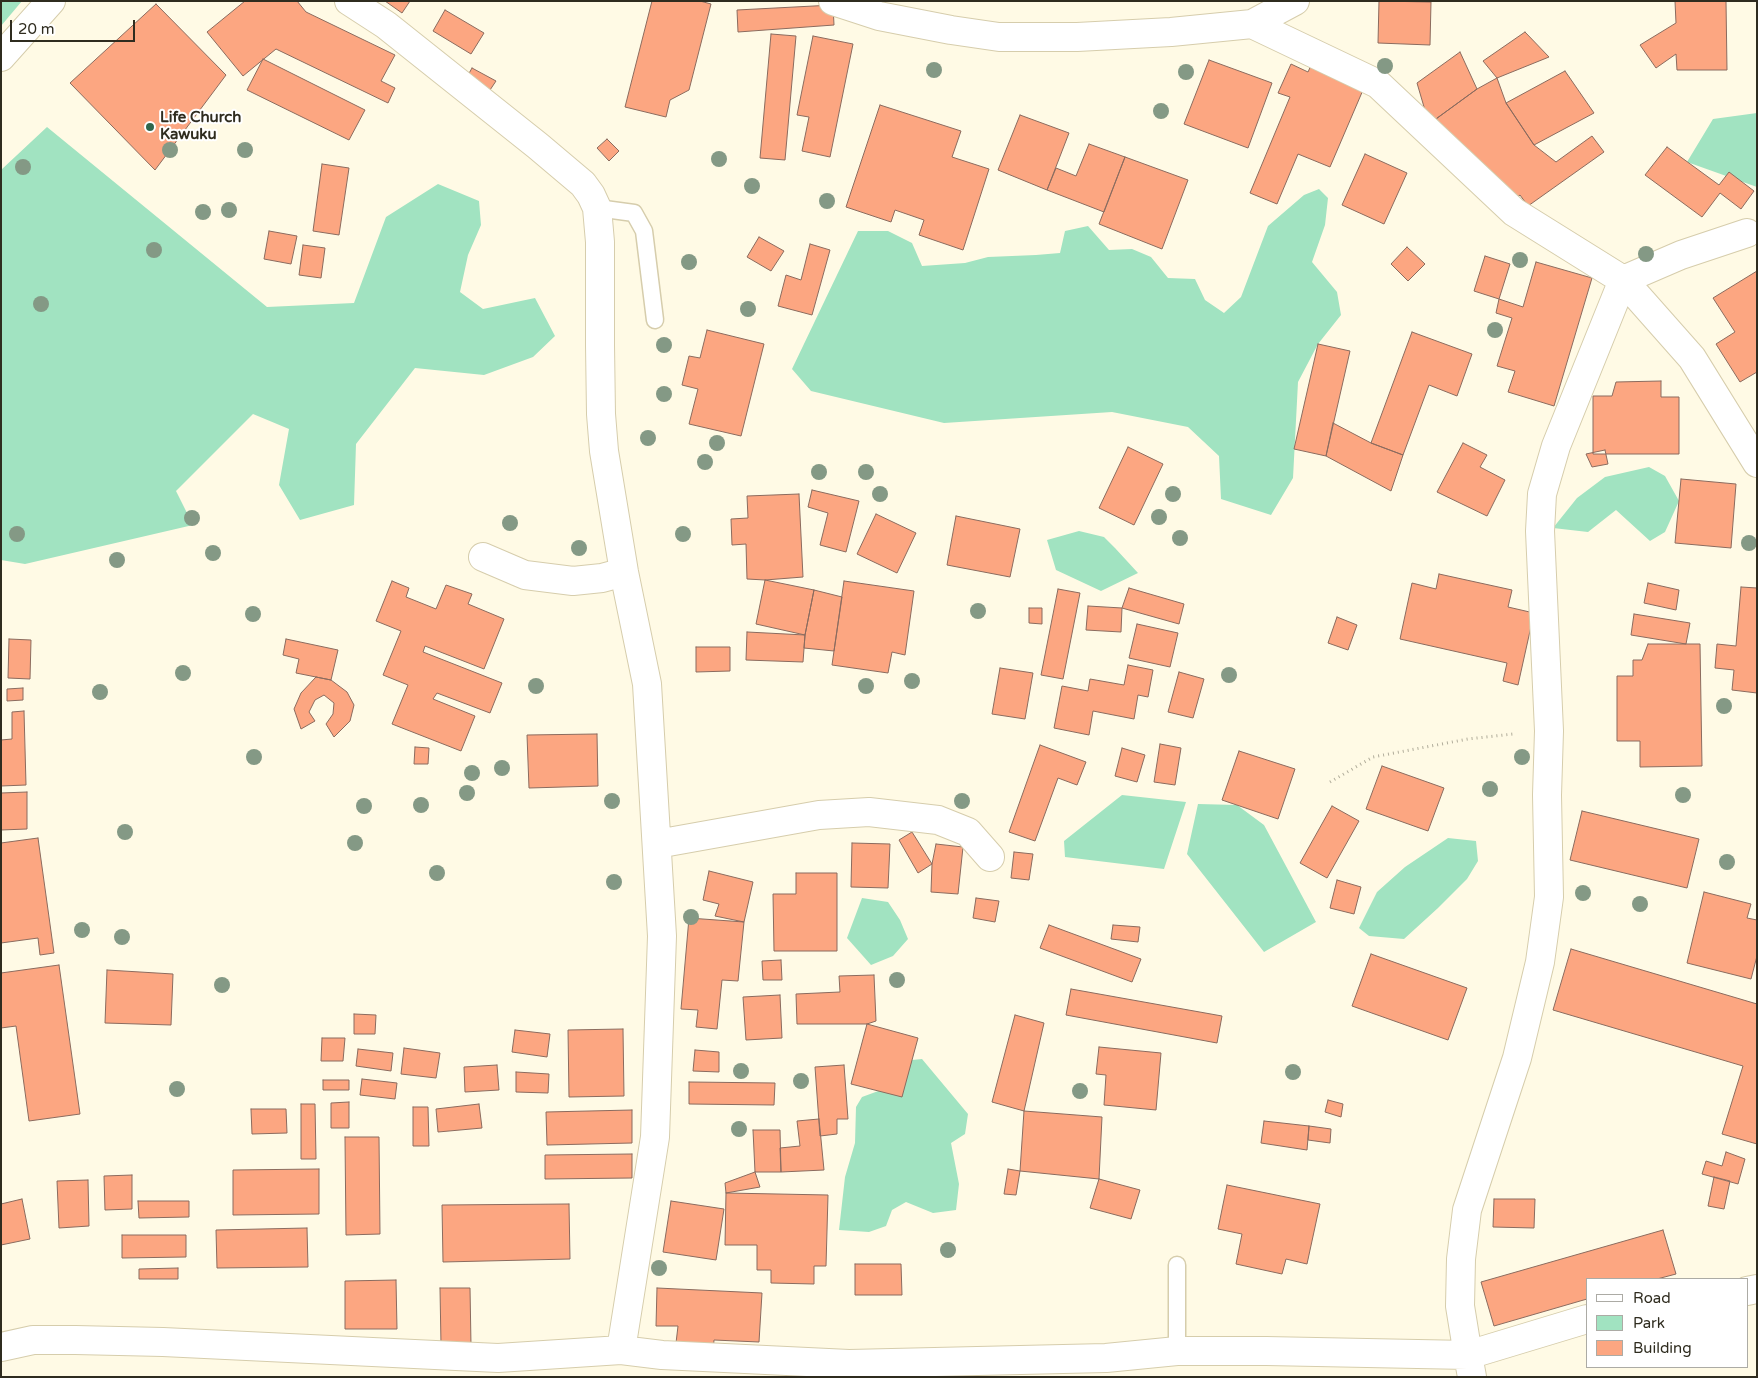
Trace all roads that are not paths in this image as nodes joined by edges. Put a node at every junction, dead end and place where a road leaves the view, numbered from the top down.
1 (51, 1) edge
2 (349, 1) edge
3 (833, 1) edge
4 (1295, 1) edge
5 (1252, 24) junction
6 (1, 57) edge
7 (597, 208) junction
8 (1747, 233) dead end
9 (1623, 280) junction
10 (654, 320) dead end
11 (1757, 463) edge
12 (483, 557) dead end
13 (624, 572) junction
14 (657, 844) junction
15 (990, 857) dead end
16 (1177, 1265) dead end
17 (1586, 1319) edge
18 (1, 1347) edge
19 (621, 1350) junction
20 (1177, 1351) junction
21 (1470, 1366) edge

1 - 6 street
2 - 7 street
3 - 5 street
4 - 5 street
5 - 9 street
7 - 10 lane
7 - 13 street
8 - 9 street
9 - 11 street
9 - 21 street
12 - 13 street
13 - 14 street
14 - 15 street
14 - 19 street
16 - 20 lane
17 - 21 street
18 - 19 street
19 - 20 street
20 - 21 street

